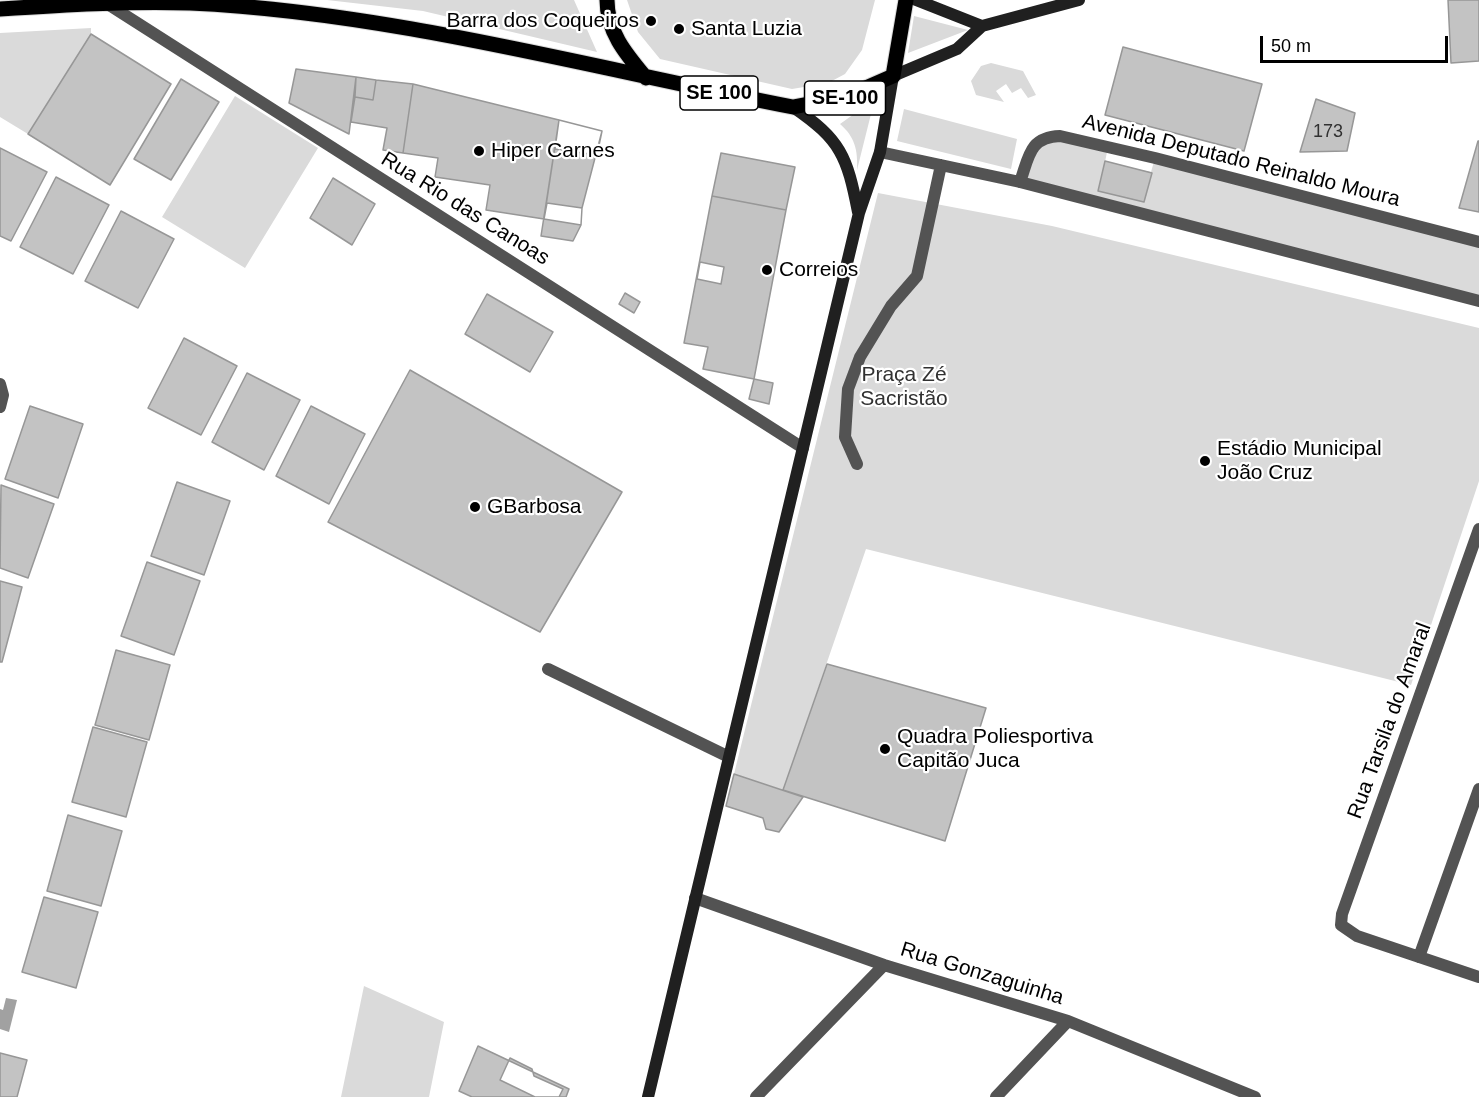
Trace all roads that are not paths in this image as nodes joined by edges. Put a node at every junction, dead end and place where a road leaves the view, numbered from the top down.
1 (600, 0) edge
2 (607, 0) edge
3 (906, 0) edge
4 (916, 0) edge
5 (1079, 0) edge
6 (106, 3) junction
7 (0, 9) edge
8 (607, 16) junction
9 (982, 26) junction
10 (893, 75) junction
11 (646, 78) junction
12 (793, 107) junction
13 (880, 152) junction
14 (941, 165) junction
15 (1020, 182) junction
16 (859, 213) junction
17 (1479, 242) edge
18 (1479, 301) edge
19 (803, 448) junction
20 (857, 464) dead end
21 (1479, 529) edge
22 (548, 669) dead end
23 (729, 758) junction
24 (1479, 789) edge
25 (695, 898) junction
26 (1419, 957) junction
27 (884, 964) junction
28 (1479, 977) edge
29 (1068, 1021) junction
30 (1248, 1096) edge
31 (648, 1097) edge
32 (756, 1097) edge
33 (996, 1097) edge

1 - 8 main road
2 - 8 main road
3 - 10 main road, SE-100
4 - 9 street
5 - 9 street, SE-100
6 - 7 main road, SE 100
6 - 11 main road, SE 100
6 - 19 street, Rua Rio das Canoas
8 - 11 main road
9 - 10 street, SE-100
10 - 12 main road, SE-100
10 - 13 street
11 - 12 main road, SE 100
12 - 16 street
13 - 14 street
13 - 16 street
14 - 15 street
14 - 20 street
15 - 17 street, Avenida Deputado Reinaldo Moura
15 - 18 street
16 - 19 street
19 - 23 street
21 - 26 street, Rua Tarsila do Amaral
22 - 23 street
23 - 25 street
24 - 26 street
25 - 27 street, Rua Gonzaguinha
25 - 31 street
26 - 28 street
27 - 29 street, Rua Gonzaguinha
27 - 32 street
29 - 30 street, Rua Gonzaguinha
29 - 33 street

